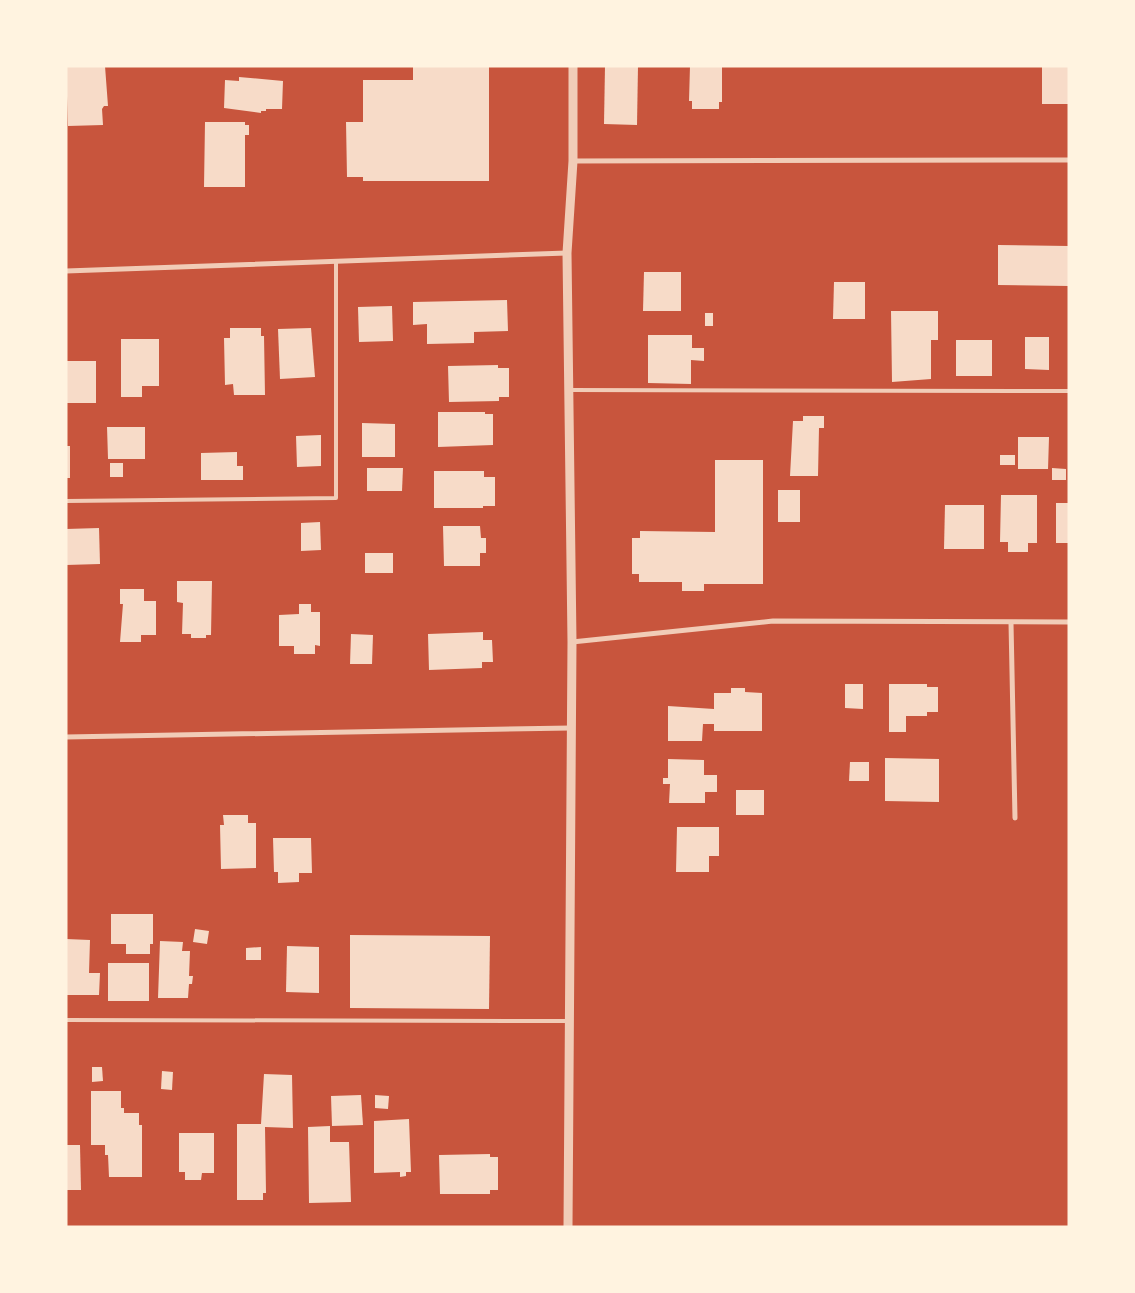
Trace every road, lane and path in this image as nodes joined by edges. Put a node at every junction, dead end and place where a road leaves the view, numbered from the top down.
1 (574, 66) edge
2 (1069, 160) edge
3 (573, 161) junction
4 (567, 253) junction
5 (336, 261) junction
6 (66, 271) edge
7 (569, 390) junction
8 (1069, 391) edge
9 (66, 501) edge
10 (1069, 622) edge
11 (1011, 623) junction
12 (572, 642) junction
13 (570, 728) junction
14 (66, 737) edge
15 (1015, 818) dead end
16 (66, 1020) edge
17 (569, 1021) junction
18 (568, 1227) edge

1 - 3 street
2 - 3 street
3 - 4 street
4 - 5 street
4 - 7 street
5 - 6 street
5 - 9 lane
7 - 8 lane
7 - 12 street
10 - 11 street
11 - 12 street
11 - 15 street
12 - 13 street
13 - 14 street
13 - 17 street
16 - 17 lane
17 - 18 street

